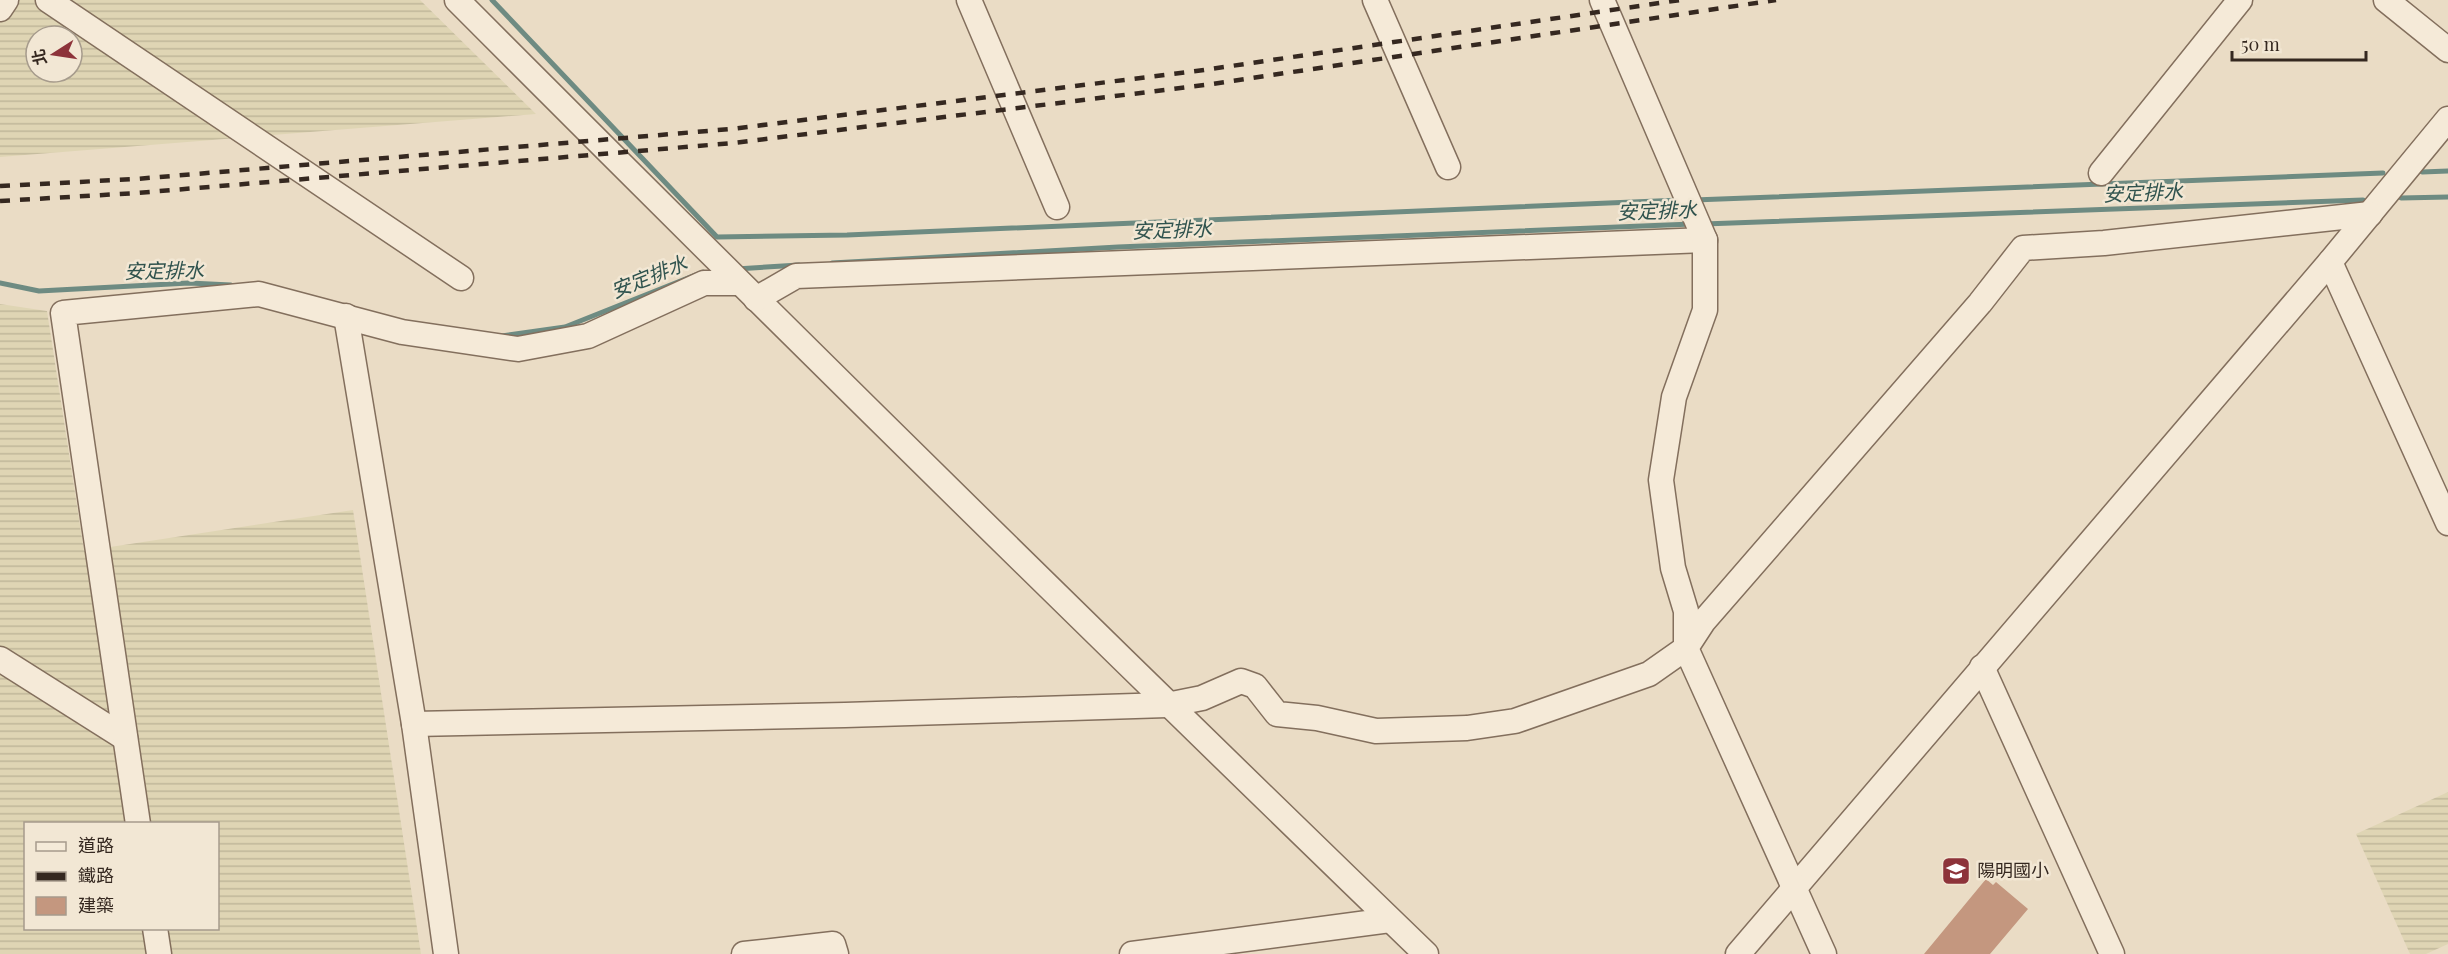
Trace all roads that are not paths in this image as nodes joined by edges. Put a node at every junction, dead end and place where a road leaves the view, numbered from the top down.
1 (6, 0) edge
2 (48, 0) edge
3 (457, 0) edge
4 (969, 0) edge
5 (1375, 0) edge
6 (1602, 0) edge
7 (2240, 0) edge
8 (2386, 0) edge
9 (0, 9) edge
10 (2448, 50) edge
11 (2448, 118) edge
12 (1448, 167) dead end
13 (2100, 173) dead end
14 (1057, 207) dead end
15 (2370, 214) junction
16 (1695, 218) junction
17 (2330, 262) junction
18 (461, 278) dead end
19 (736, 280) junction
20 (346, 316) junction
21 (2448, 523) edge
22 (1686, 648) junction
23 (0, 658) edge
24 (1982, 667) junction
25 (1167, 705) junction
26 (414, 724) junction
27 (125, 738) junction
28 (138, 822) edge
29 (1795, 886) junction
30 (1390, 920) junction
31 (155, 930) edge
32 (159, 954) edge
33 (446, 954) edge
34 (744, 954) edge
35 (836, 954) edge
36 (1132, 954) edge
37 (1426, 954) edge
38 (1738, 954) edge
39 (1824, 954) edge
40 (2112, 954) edge

1 - 9 street
2 - 18 street
3 - 19 street
4 - 14 street
5 - 12 street
6 - 16 street
7 - 13 street
8 - 10 street
11 - 15 street
15 - 17 street
15 - 22 street
16 - 19 street
16 - 22 street
17 - 21 street
17 - 24 street
19 - 20 street
19 - 25 street
20 - 26 street
20 - 27 street
22 - 25 street
22 - 29 street
23 - 27 street
24 - 29 street
24 - 40 street
25 - 26 street
25 - 30 street
26 - 33 street
27 - 28 street
29 - 38 street
29 - 39 street
30 - 36 street
30 - 37 street
31 - 32 street
34 - 35 street

